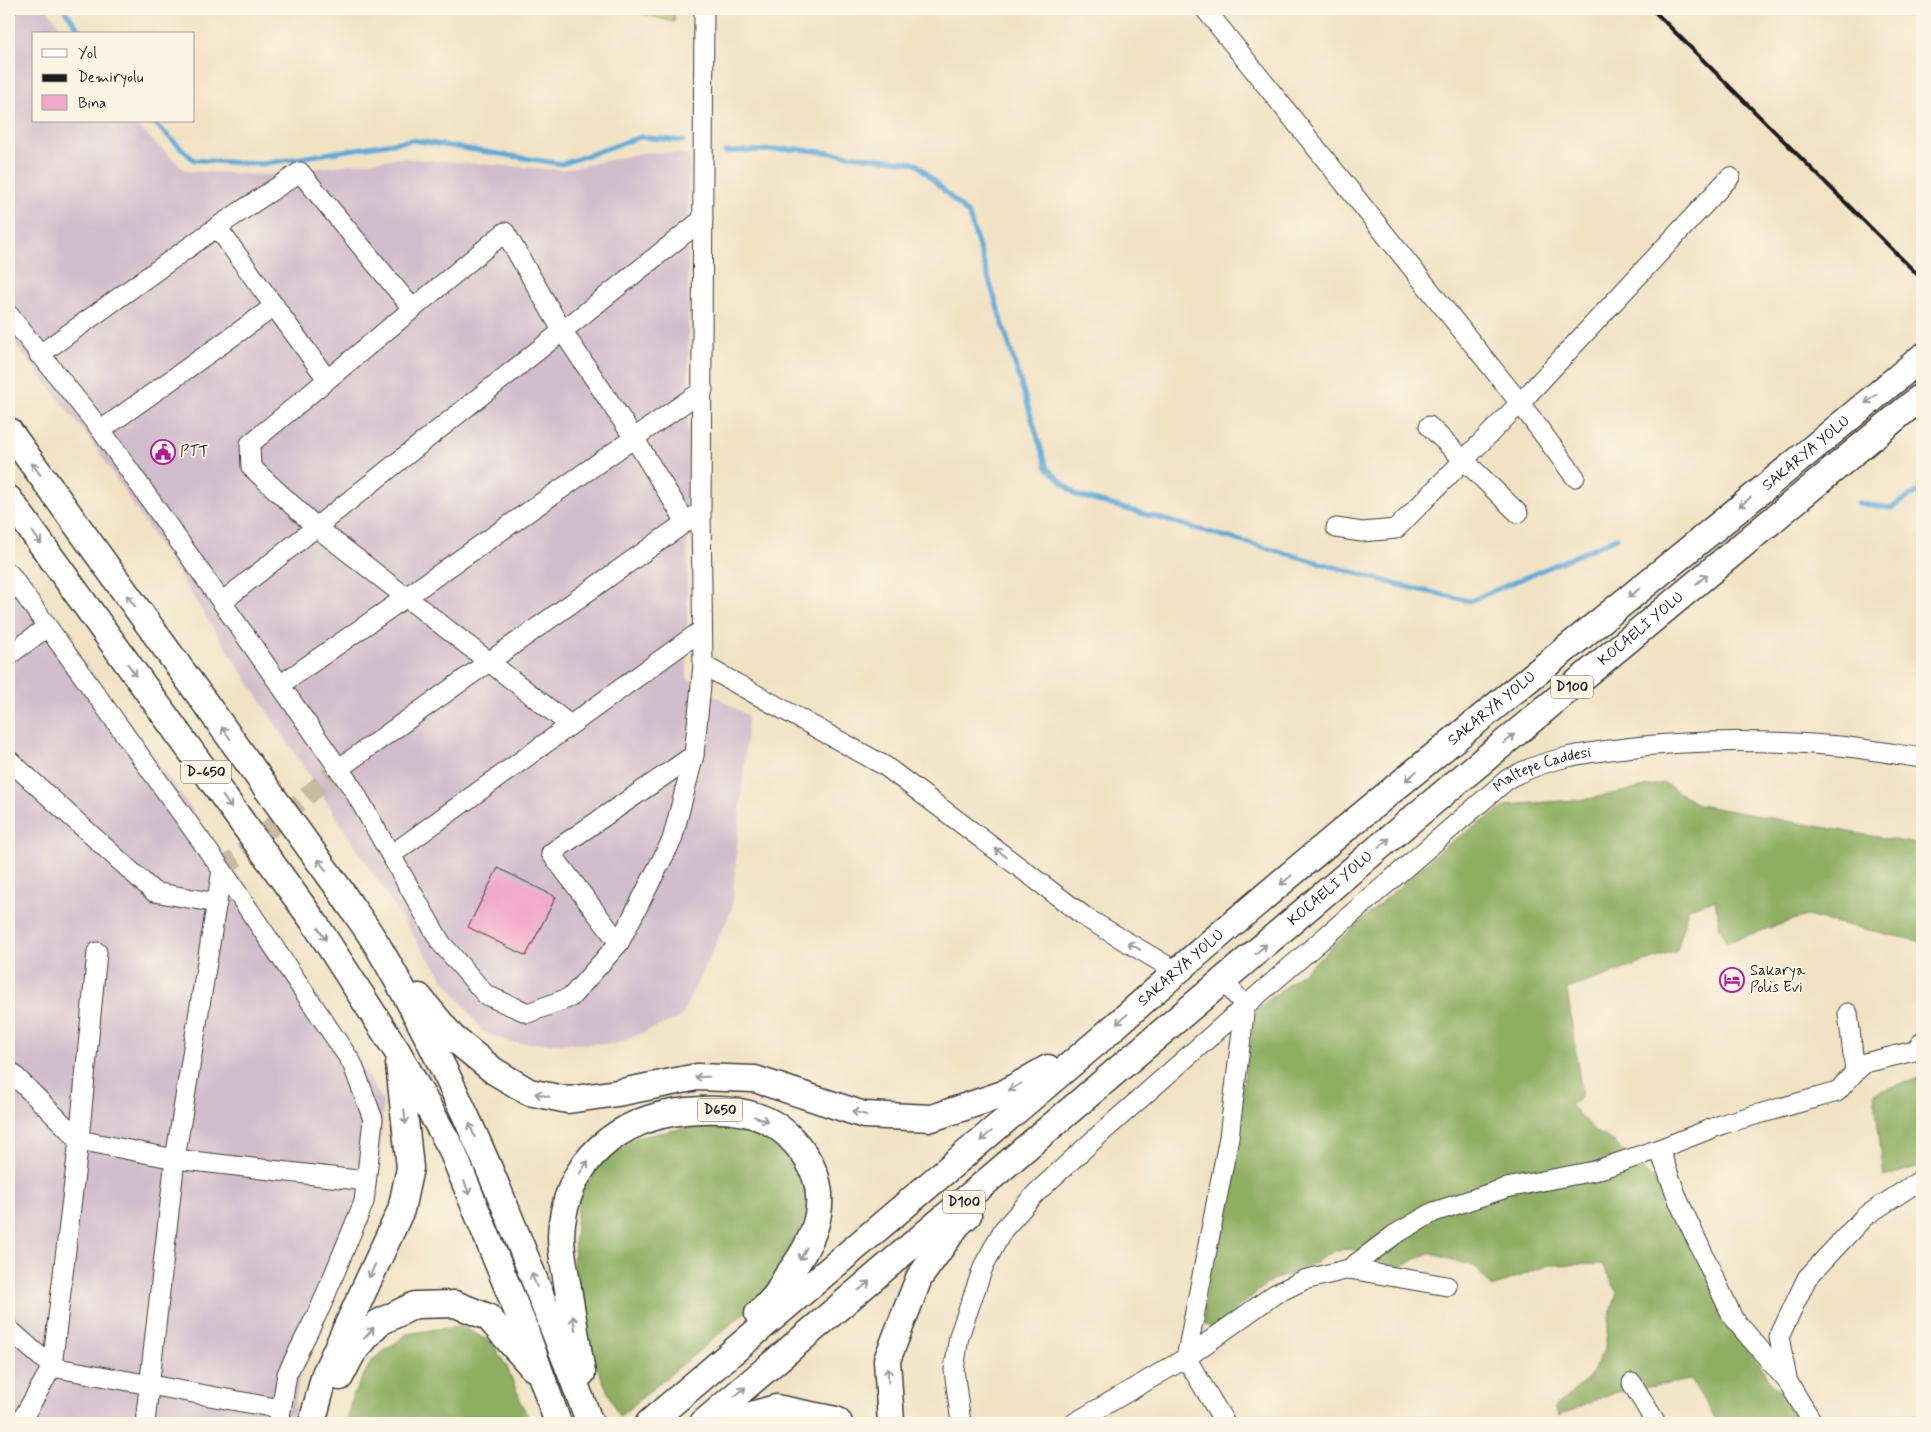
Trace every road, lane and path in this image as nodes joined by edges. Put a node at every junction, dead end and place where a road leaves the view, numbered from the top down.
1 (704, 9) edge
2 (1205, 9) edge
3 (1730, 177) dead end
4 (703, 219) junction
5 (217, 227) junction
6 (275, 306) junction
7 (412, 308) junction
8 (9, 315) edge
9 (564, 332) junction
10 (39, 354) junction
11 (1916, 362) edge
12 (327, 379) junction
13 (703, 390) junction
14 (1922, 396) edge
15 (1520, 403) junction
16 (1429, 426) dead end
17 (101, 430) junction
18 (9, 431) edge
19 (634, 438) junction
20 (1464, 460) junction
21 (1575, 477) dead end
22 (9, 499) edge
23 (1518, 513) dead end
24 (693, 517) junction
25 (316, 527) junction
26 (1336, 528) dead end
27 (9, 573) edge
28 (407, 597) junction
29 (222, 602) junction
30 (47, 626) junction
31 (702, 630) junction
32 (9, 655) edge
33 (489, 662) junction
34 (703, 665) junction
35 (280, 685) junction
36 (570, 726) junction
37 (694, 755) junction
38 (1922, 758) edge
39 (9, 760) edge
40 (338, 769) junction
41 (391, 855) junction
42 (222, 870) junction
43 (217, 903) junction
44 (619, 943) junction
45 (379, 948) junction
46 (97, 952) dead end
47 (1176, 971) junction
48 (1224, 981) junction
49 (1245, 1006) junction
50 (1848, 1012) dead end
51 (1103, 1037) junction
52 (1922, 1042) edge
53 (398, 1051) junction
54 (9, 1070) edge
55 (1855, 1072) junction
56 (79, 1140) junction
57 (1659, 1150) junction
58 (175, 1159) junction
59 (1922, 1179) edge
60 (366, 1181) junction
61 (1349, 1269) junction
62 (1447, 1286) dead end
63 (9, 1329) edge
64 (1186, 1358) junction
65 (52, 1368) junction
66 (544, 1381) junction
67 (1788, 1382) junction
68 (1632, 1383) dead end
69 (149, 1385) junction
70 (280, 1416) edge
71 (655, 1418) edge
72 (20, 1423) edge
73 (131, 1423) edge
74 (145, 1423) edge
75 (312, 1423) edge
76 (326, 1423) edge
77 (558, 1423) edge
78 (590, 1423) edge
79 (703, 1423) edge
80 (723, 1423) edge
81 (839, 1423) edge
82 (891, 1423) edge
83 (961, 1423) edge
84 (1074, 1423) edge
85 (1225, 1423) edge
86 (1656, 1423) edge
87 (1813, 1423) edge

1 - 4 street
2 - 15 street
3 - 15 street
4 - 9 street
4 - 13 street
5 - 6 street
5 - 7 street
5 - 10 street
6 - 12 street
6 - 17 street
7 - 9 street
7 - 12 street
8 - 10 street
9 - 19 street
9 - 25 street
10 - 17 street
11 -> 47 highway, SAKARYA YOLU / D100
12 - 25 street
13 - 19 street
13 - 24 street
48 -> 14 highway, KOCAELİ YOLU / D100
15 - 20 street
15 - 21 street
16 - 20 street
17 - 29 street
45 -> 18 highway, D-650
19 - 24 street
19 - 28 street
20 - 23 street
20 - 26 street
22 -> 53 highway, D-650
24 - 31 street
24 - 33 street
25 - 28 street
25 - 29 street
27 - 30 street
28 - 33 street
28 - 35 street
29 - 35 street
30 - 32 street
30 - 42 street
31 - 34 street
31 - 36 street
33 - 36 street
33 - 40 street
34 - 37 street
47 -> 34 street
35 - 40 street
36 - 41 street
37 - 44 street
37 - 44 street
38 - 49 street, Maltepe Caddesi
39 - 43 street
40 - 41 street
41 - 44 street
42 - 43 street
42 - 60 street
43 - 58 street
51 -> 45 highway, D650
78 -> 45 highway, D650
46 - 56 street
47 -> 51 highway, SAKARYA YOLU / D100
48 - 49 street
79 -> 48 highway, D100
82 -> 48 highway
49 - 64 street
49 - 83 street, Maltepe Caddesi
50 - 55 street
51 -> 71 highway, D100
52 - 55 street
53 -> 66 highway
53 -> 75 highway
54 - 56 street
55 - 57 street
56 - 58 street
56 - 65 street
57 - 61 street
57 - 67 street
58 - 60 street
58 - 69 street
59 - 67 street
60 - 70 street
61 - 62 street
61 - 64 street
63 - 65 street
64 - 84 street
64 - 85 street
65 - 69 street
65 - 72 street
76 -> 66 highway
66 - 77 highway
67 - 87 street
68 - 86 street
69 - 70 street
69 - 73 street
69 - 74 street
78 -> 71 highway, D650
80 - 81 highway

